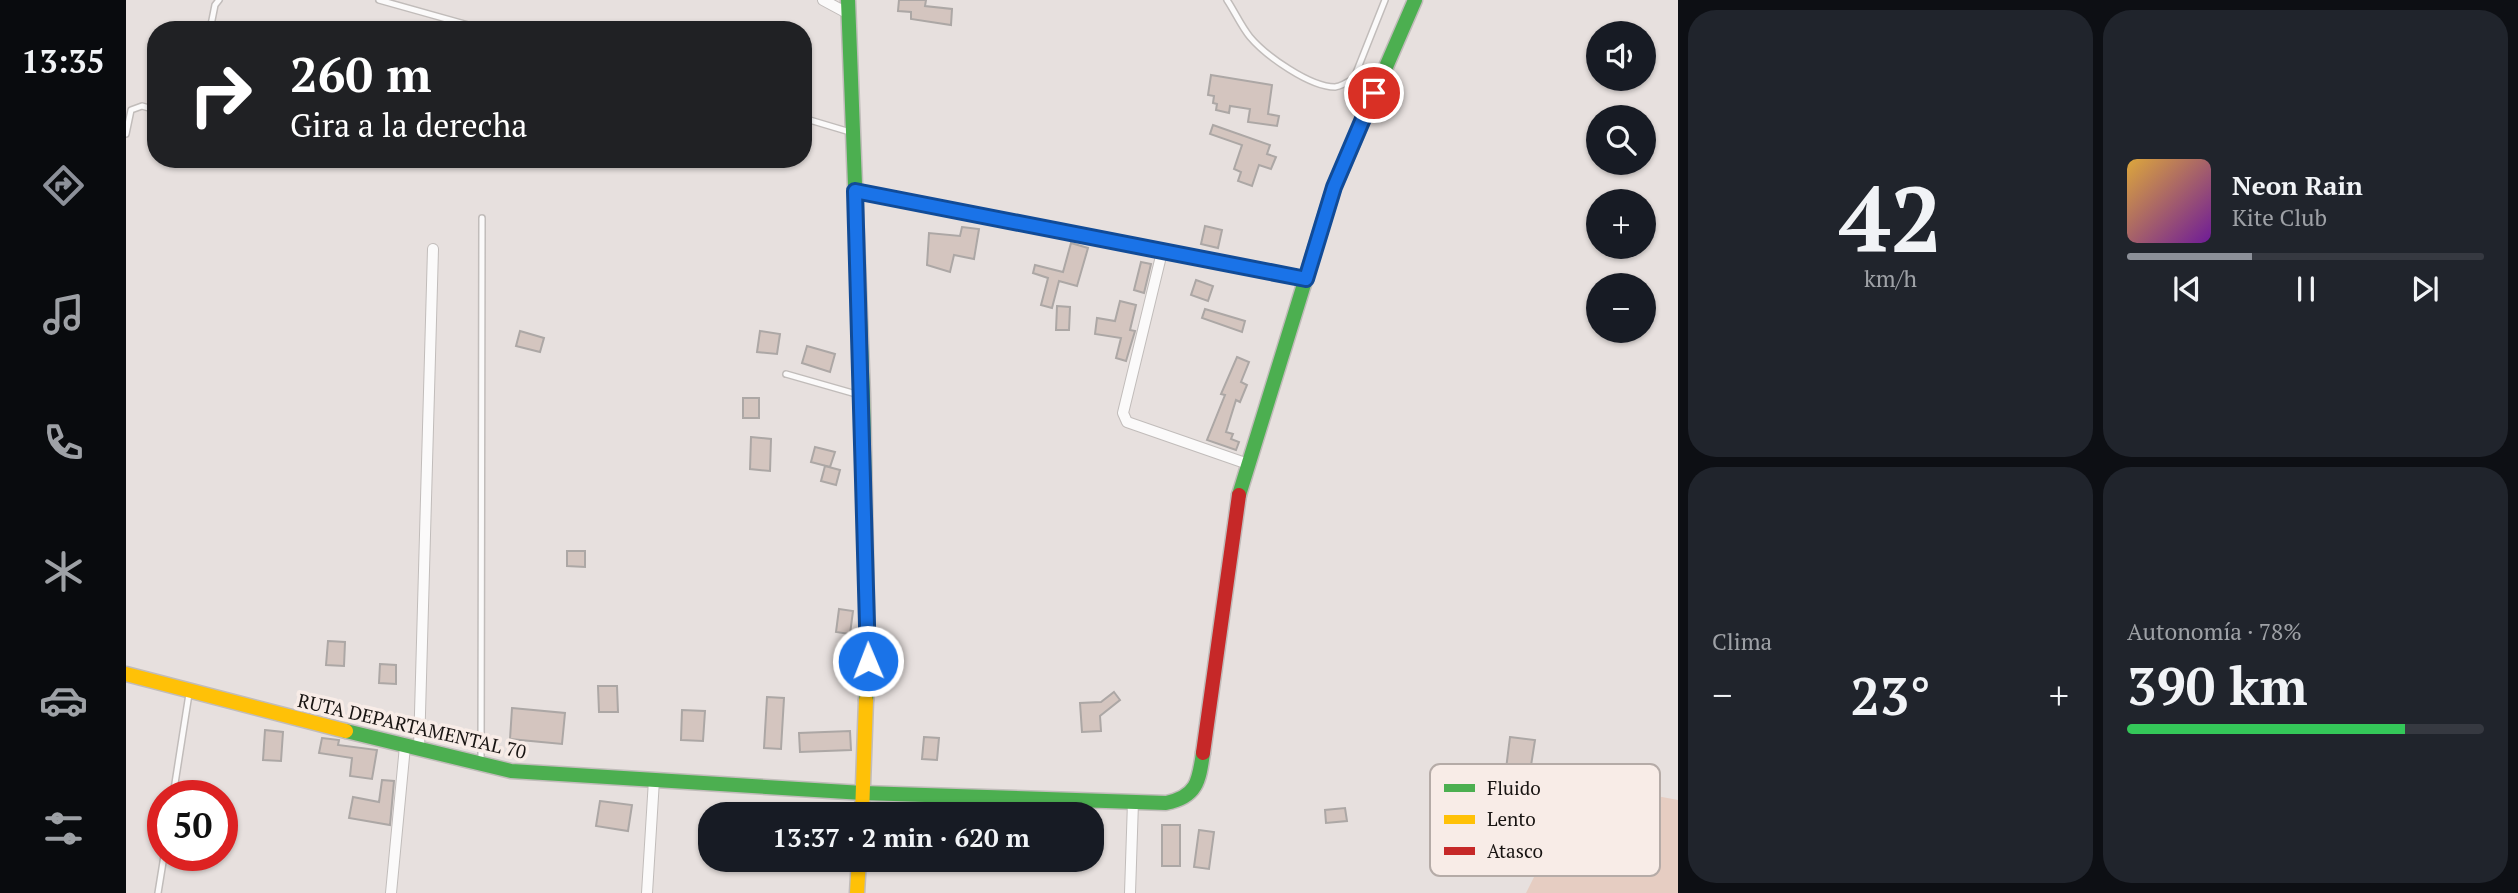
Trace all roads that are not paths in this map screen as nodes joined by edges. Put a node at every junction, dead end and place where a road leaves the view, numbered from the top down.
1 (219, 0) edge
2 (379, 0) edge
3 (823, 0) edge
4 (1227, 0) edge
5 (1385, 0) edge
6 (1415, 0) edge
7 (849, 7) edge
8 (212, 21) edge
9 (454, 21) edge
10 (147, 107) edge
11 (812, 121) edge
12 (853, 133) junction
13 (126, 134) edge
14 (855, 191) junction
15 (482, 218) dead end
16 (433, 249) dead end
17 (1162, 252) junction
18 (1306, 279) junction
19 (786, 374) dead end
20 (863, 396) junction
21 (1248, 464) junction
22 (126, 674) edge
23 (190, 691) junction
24 (412, 747) junction
25 (481, 764) junction
26 (654, 779) junction
27 (176, 780) edge
28 (863, 793) junction
29 (863, 802) edge
30 (1133, 802) junction
31 (162, 871) edge
32 (858, 872) edge
33 (158, 893) edge
34 (391, 893) edge
35 (647, 893) edge
36 (857, 893) edge
37 (1130, 893) edge

1 - 8 lane
2 - 9 lane
3 - 7 street
4 - 5 lane
6 - 18 main road
7 - 12 main road
10 - 13 lane
11 - 12 lane
12 - 14 main road
14 - 17 street
14 - 20 main road
15 - 25 lane
16 - 24 street
17 - 18 street
17 - 21 street
18 - 21 main road
19 - 20 lane
20 - 28 main road
21 - 30 main road, RUTA DEPARTAMENTAL 70
22 - 23 main road, RUTA DEPARTAMENTAL 70
23 - 24 main road, RUTA DEPARTAMENTAL 70
23 - 27 lane
24 - 25 main road, RUTA DEPARTAMENTAL 70
24 - 34 street
25 - 26 main road, RUTA DEPARTAMENTAL 70
26 - 28 main road, RUTA DEPARTAMENTAL 70
26 - 35 street
28 - 29 main road
28 - 30 main road, RUTA DEPARTAMENTAL 70
30 - 37 street
31 - 33 lane
32 - 36 main road

